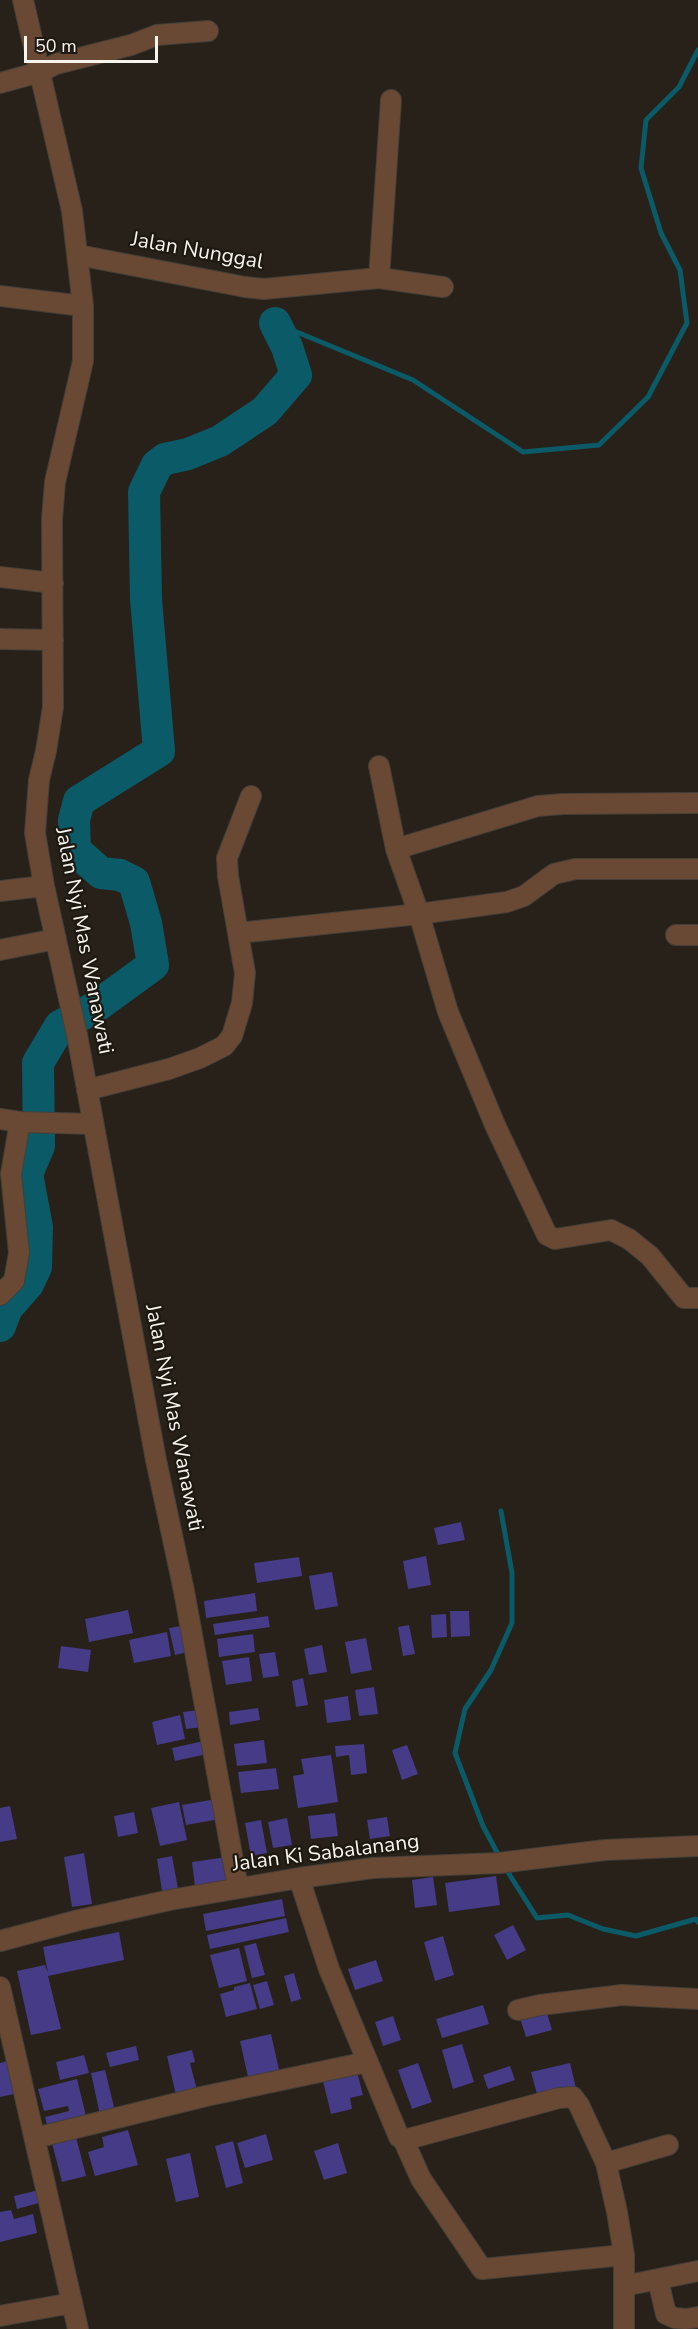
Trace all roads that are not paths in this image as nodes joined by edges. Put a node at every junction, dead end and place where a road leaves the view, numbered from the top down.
1 (23, 0) edge
2 (208, 31) dead end
3 (40, 72) junction
4 (0, 82) edge
5 (391, 100) dead end
6 (78, 255) junction
7 (379, 278) junction
8 (443, 287) dead end
9 (0, 296) edge
10 (83, 306) junction
11 (0, 577) edge
12 (53, 583) junction
13 (0, 639) edge
14 (52, 640) junction
15 (379, 766) dead end
16 (251, 796) dead end
17 (698, 803) edge
18 (396, 849) junction
19 (698, 869) edge
20 (45, 886) junction
21 (0, 891) edge
22 (419, 914) junction
23 (238, 933) junction
24 (676, 935) dead end
25 (698, 935) edge
26 (56, 939) junction
27 (0, 950) edge
28 (87, 1090) junction
29 (0, 1119) edge
30 (23, 1122) junction
31 (93, 1124) junction
32 (6, 1196) edge
33 (0, 1295) edge
34 (698, 1299) edge
35 (698, 1846) edge
36 (298, 1878) junction
37 (238, 1888) junction
38 (0, 1941) edge
39 (0, 1988) edge
40 (698, 1999) edge
41 (518, 2010) dead end
42 (367, 2062) junction
43 (35, 2138) junction
44 (403, 2139) junction
45 (668, 2145) dead end
46 (606, 2163) junction
47 (624, 2255) junction
48 (698, 2271) edge
49 (658, 2280) junction
50 (624, 2286) junction
51 (72, 2302) junction
52 (0, 2316) edge
53 (698, 2317) edge
54 (78, 2329) edge
55 (624, 2329) edge

1 - 3 street, Jalan Nyi Mas Wanawati
2 - 3 street
3 - 4 street
3 - 6 street, Jalan Nyi Mas Wanawati
5 - 7 street
6 - 7 street, Jalan Nunggal
6 - 10 street, Jalan Nyi Mas Wanawati
7 - 8 street, Jalan Nunggal
9 - 10 street
10 - 12 street, Jalan Nyi Mas Wanawati
11 - 12 street
12 - 14 street, Jalan Nyi Mas Wanawati
13 - 14 street
14 - 20 street, Jalan Nyi Mas Wanawati
15 - 18 street
16 - 23 street
17 - 18 street
18 - 22 street
19 - 22 street
20 - 21 street
20 - 26 street, Jalan Nyi Mas Wanawati
22 - 23 street
22 - 34 street
23 - 28 street
24 - 25 street
26 - 27 street
26 - 28 street, Jalan Nyi Mas Wanawati
28 - 31 street, Jalan Nyi Mas Wanawati
29 - 30 street
30 - 31 street
30 - 32 street
31 - 37 street, Jalan Nyi Mas Wanawati
32 - 33 street
35 - 36 street, Jalan Ki Sabalanang
36 - 37 street, Jalan Ki Sabalanang
36 - 42 street
37 - 38 street, Jalan Ki Sabalanang
39 - 43 street
40 - 41 street
42 - 43 street
42 - 44 street
43 - 51 street
44 - 46 street
44 - 47 street
45 - 46 street
46 - 47 street
47 - 50 street
48 - 49 street
49 - 50 street
49 - 53 street
50 - 55 street
51 - 52 street
51 - 54 street

